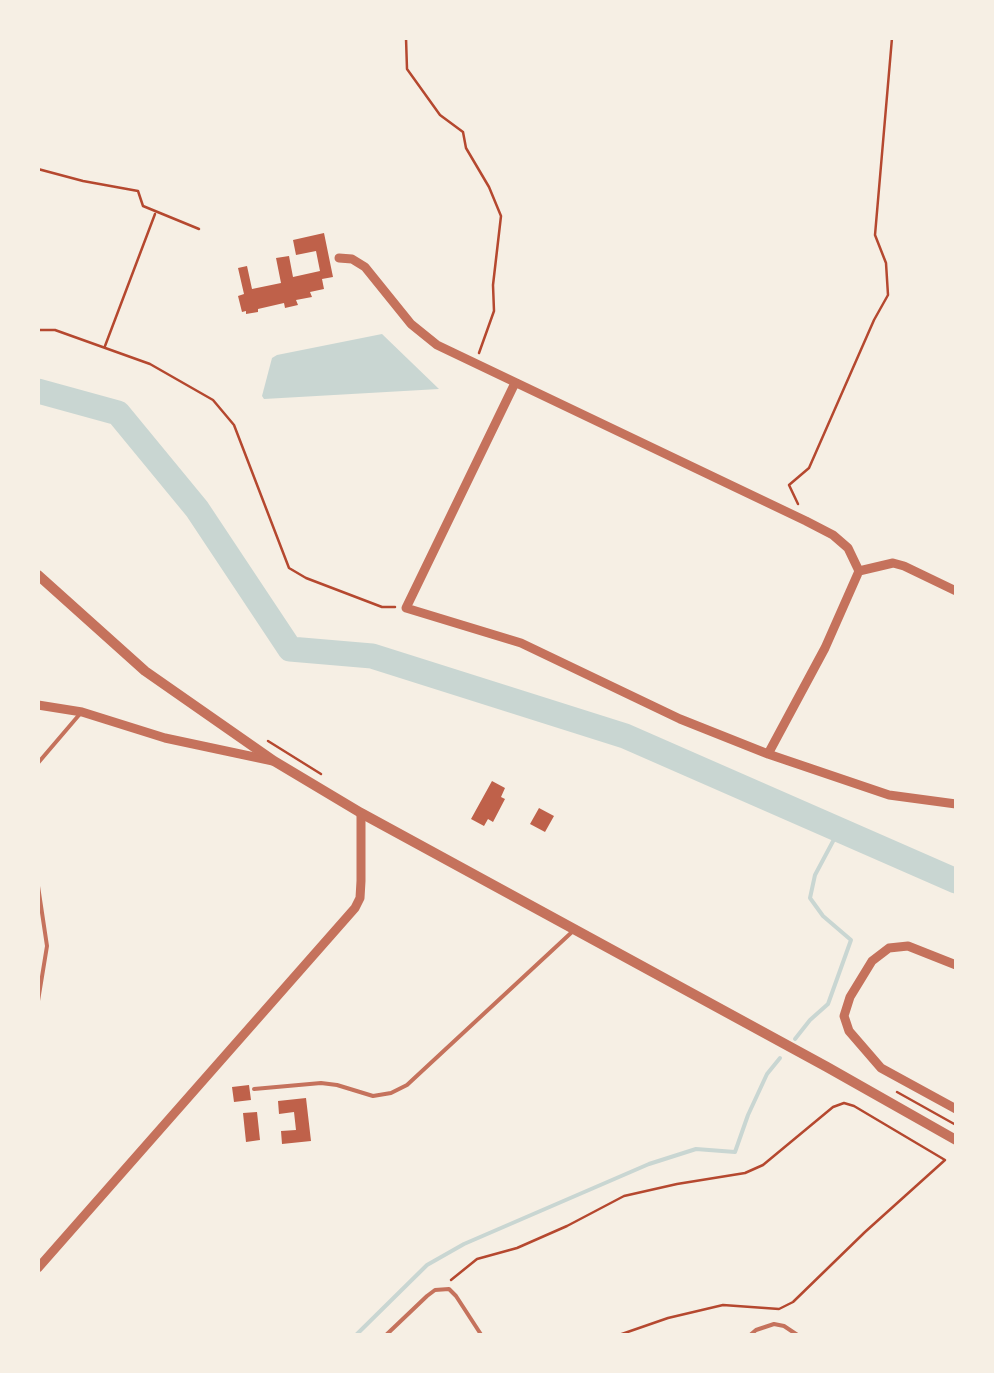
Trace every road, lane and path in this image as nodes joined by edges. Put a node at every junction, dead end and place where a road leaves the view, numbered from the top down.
1 (406, 38) edge
2 (892, 38) edge
3 (38, 170) edge
4 (156, 211) junction
5 (199, 229) dead end
6 (339, 258) dead end
7 (38, 330) edge
8 (104, 348) junction
9 (475, 364) junction
10 (515, 383) junction
11 (806, 521) junction
12 (859, 570) junction
13 (38, 575) edge
14 (956, 592) edge
15 (406, 608) junction
16 (38, 705) edge
17 (82, 712) junction
18 (263, 738) dead end
19 (768, 754) junction
20 (274, 761) junction
21 (38, 763) edge
22 (329, 779) dead end
23 (956, 804) edge
24 (361, 814) junction
25 (38, 886) edge
26 (575, 929) junction
27 (956, 965) edge
28 (38, 1001) edge
29 (254, 1089) dead end
30 (956, 1109) edge
31 (956, 1140) edge
32 (38, 1268) edge
33 (449, 1289) junction
34 (636, 1328) junction
35 (385, 1336) edge
36 (482, 1336) edge
37 (616, 1336) edge
38 (640, 1336) edge
39 (749, 1336) edge
40 (799, 1336) edge

1 - 9 path
2 - 11 path
3 - 4 path
4 - 5 path
4 - 8 path
6 - 9 street
7 - 8 path
8 - 15 path
9 - 10 street
10 - 11 street
10 - 15 street
11 - 12 street
12 - 14 street
12 - 19 street
13 - 20 street
15 - 19 street
16 - 17 street
17 - 20 street
17 - 21 lane
18 - 22 path
19 - 23 street
20 - 24 street
24 - 26 street
24 - 32 street
25 - 28 lane
26 - 29 lane
26 - 31 street
27 - 30 street
33 - 34 path
33 - 35 lane
33 - 36 lane
34 - 37 path
34 - 38 path
39 - 40 lane

